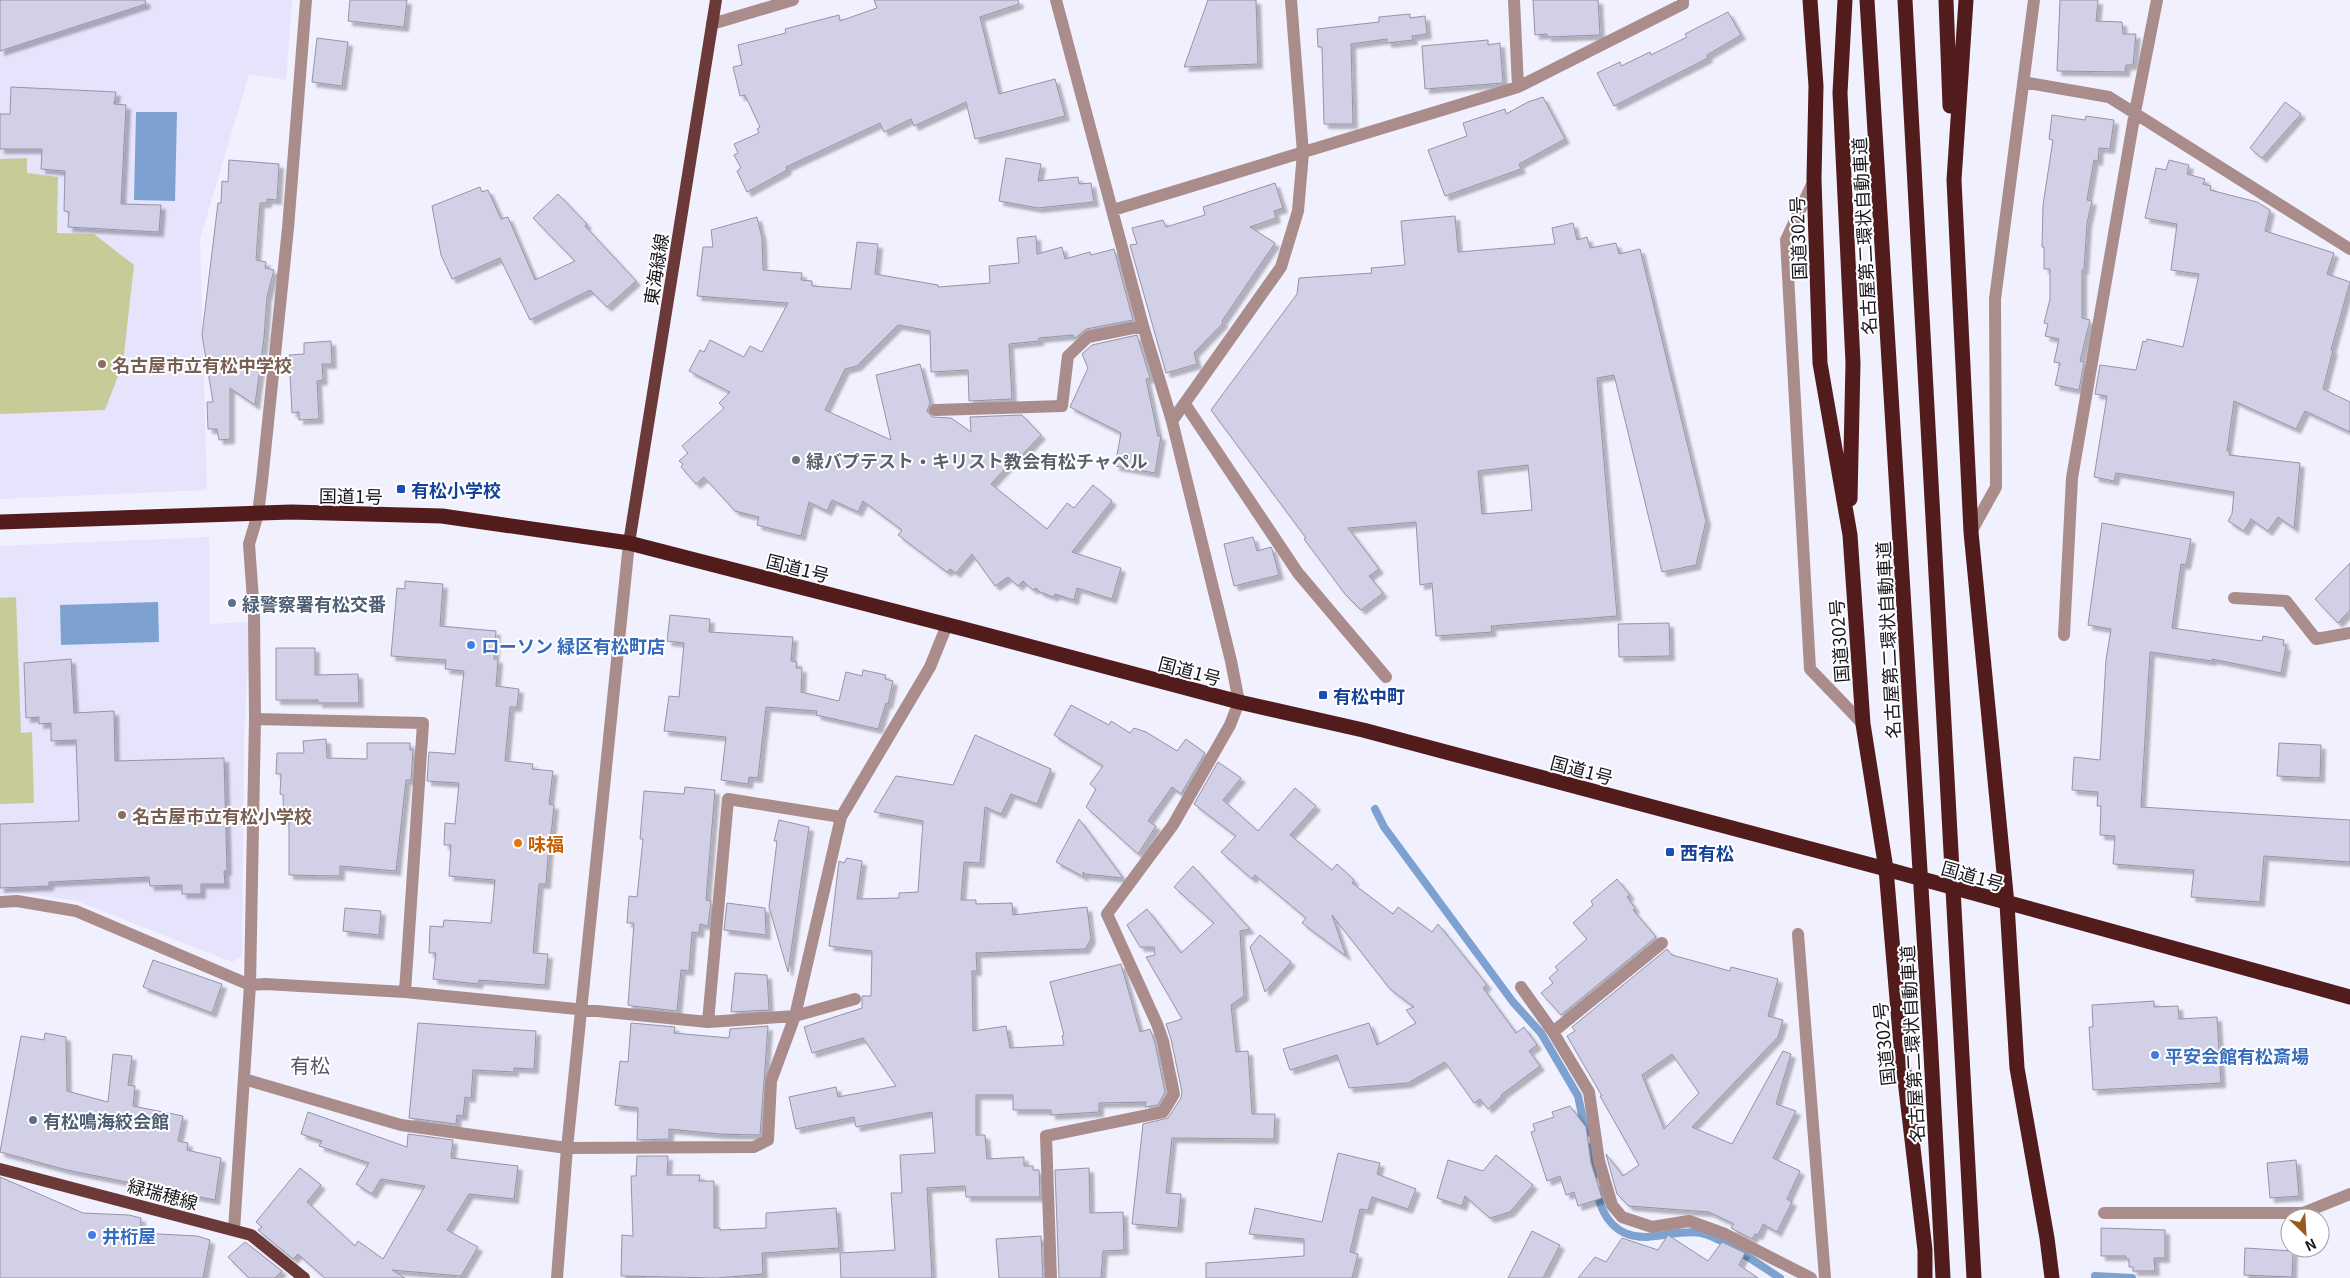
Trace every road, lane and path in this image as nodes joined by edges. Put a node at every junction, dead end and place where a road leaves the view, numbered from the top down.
1 (306, 0) edge
2 (716, 0) edge
3 (794, 0) edge
4 (1056, 0) edge
5 (1291, 0) edge
6 (1514, 0) edge
7 (1683, 0) edge
8 (1810, 0) edge
9 (1844, 0) edge
10 (1867, 0) edge
11 (1905, 0) edge
12 (1946, 0) edge
13 (1966, 0) edge
14 (2034, 0) edge
15 (2157, 0) edge
16 (712, 24) junction
17 (2023, 82) junction
18 (1518, 87) junction
19 (2135, 112) junction
20 (1303, 153) junction
21 (1814, 179) junction
22 (1954, 180) junction
23 (1113, 210) junction
24 (2350, 249) edge
25 (1143, 326) junction
26 (1185, 404) junction
27 (935, 410) dead end
28 (1172, 421) junction
29 (258, 514) junction
30 (0, 522) edge
31 (1971, 532) junction
32 (1850, 535) junction
33 (629, 543) junction
34 (2234, 598) dead end
35 (947, 625) junction
36 (2350, 633) edge
37 (2064, 635) dead end
38 (1386, 677) dead end
39 (1239, 702) junction
40 (255, 719) junction
41 (1863, 724) junction
42 (841, 817) junction
43 (1886, 869) junction
44 (0, 902) edge
45 (2008, 904) junction
46 (1798, 934) dead end
47 (1662, 943) dead end
48 (250, 985) junction
49 (1521, 987) dead end
50 (406, 992) junction
51 (2350, 997) edge
52 (855, 999) dead end
53 (582, 1010) junction
54 (795, 1016) junction
55 (708, 1022) junction
56 (1553, 1032) junction
57 (244, 1079) junction
58 (567, 1148) junction
59 (0, 1169) edge
60 (2350, 1194) edge
61 (2104, 1213) dead end
62 (234, 1230) junction
63 (2048, 1238) junction
64 (304, 1278) edge
65 (557, 1278) edge
66 (1051, 1278) edge
67 (1811, 1278) edge
68 (1825, 1278) edge
69 (1925, 1278) edge
70 (1943, 1278) edge
71 (1974, 1278) edge
72 (2046, 1278) edge
73 (2052, 1278) edge

1 - 29 street
2 - 16 main road, 東海緑線
3 - 16 street
4 - 23 street
5 - 20 street
6 - 18 street
7 - 18 street
8 - 21 highway, 国道302号
9 - 32 highway
10 - 70 highway, 名古屋第二環状自動車道
11 - 71 highway
12 - 22 highway
13 - 22 highway
14 - 17 street
15 - 19 street
16 - 33 main road, 東海緑線
17 - 19 street
17 - 31 street
18 - 20 street
19 - 24 street
19 - 37 street
20 - 23 street
20 - 26 street
21 - 32 highway, 国道302号
21 - 41 street
22 - 31 highway
23 - 25 street
25 - 27 street
25 - 28 street
26 - 28 street
26 - 38 street
28 - 39 street
29 - 30 highway, 国道1号
29 - 33 highway, 国道1号
29 - 40 street
31 - 45 highway
32 - 41 highway, 国道302号
33 - 35 highway, 国道1号
33 - 53 street
34 - 36 street
35 - 39 highway, 国道1号
35 - 42 street
39 - 43 highway, 国道1号
39 - 66 street
40 - 48 street
40 - 50 street
41 - 43 highway, 国道302号
42 - 54 street
42 - 55 street
43 - 45 highway, 国道1号
43 - 69 highway, 国道302号
44 - 48 street
45 - 51 highway, 国道1号
45 - 63 highway
46 - 68 street
47 - 56 street
48 - 50 street
48 - 57 street
49 - 56 street
50 - 53 street
52 - 54 street
53 - 55 street
53 - 58 street
54 - 55 street
54 - 58 street
56 - 67 street
57 - 58 street
57 - 62 street
58 - 65 street
59 - 62 main road, 緑瑞穂線
60 - 61 street
62 - 64 main road, 緑瑞穂線
63 - 72 highway
63 - 73 highway

